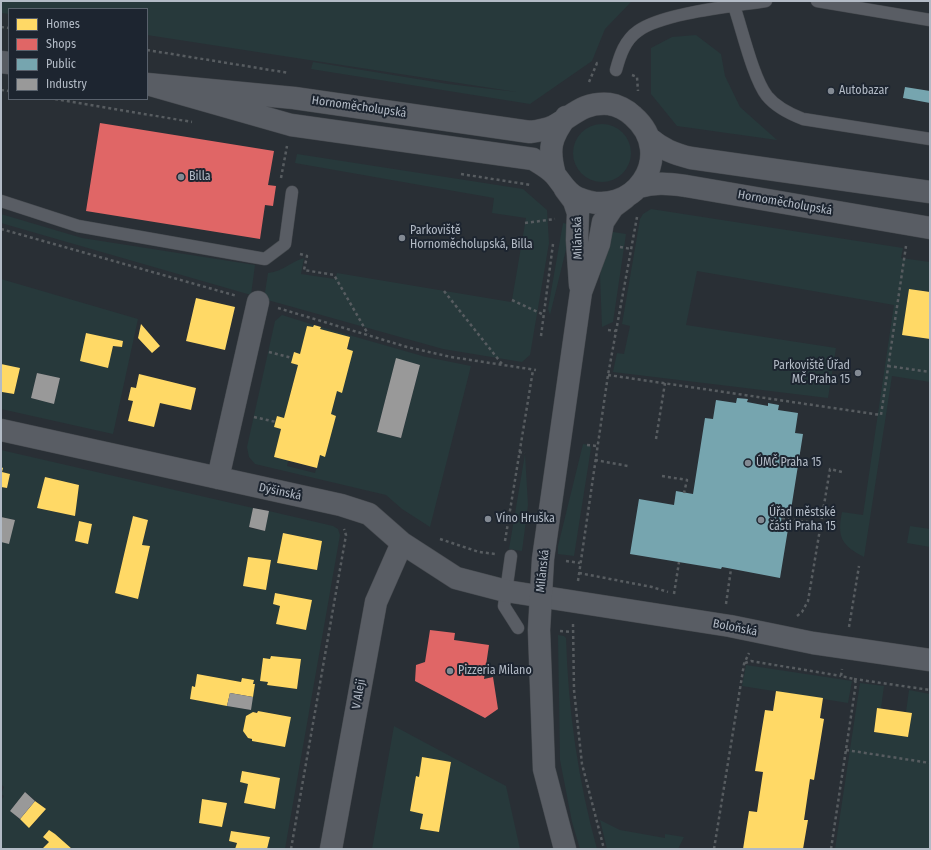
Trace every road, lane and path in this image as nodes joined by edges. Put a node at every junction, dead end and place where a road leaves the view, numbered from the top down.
1 (766, 1) edge
2 (817, 1) edge
3 (734, 6) junction
4 (930, 20) edge
5 (616, 70) dead end
6 (148, 84) edge
7 (148, 84) edge
8 (61, 100) edge
9 (567, 117) junction
10 (195, 122) dead end
11 (649, 138) junction
12 (930, 138) edge
13 (460, 174) dead end
14 (560, 182) junction
15 (536, 186) dead end
16 (292, 192) dead end
17 (930, 192) edge
18 (634, 200) junction
19 (1, 201) edge
20 (556, 212) dead end
21 (555, 219) junction
22 (525, 223) dead end
23 (555, 227) dead end
24 (930, 228) edge
25 (1, 229) edge
26 (554, 242) dead end
27 (899, 244) dead end
28 (906, 245) junction
29 (914, 246) dead end
30 (297, 254) dead end
31 (444, 291) dead end
32 (581, 292) junction
33 (512, 300) dead end
34 (258, 302) junction
35 (544, 315) junction
36 (608, 330) dead end
37 (616, 331) junction
38 (368, 335) junction
39 (541, 336) dead end
40 (268, 352) dead end
41 (292, 358) dead end
42 (502, 365) junction
43 (888, 366) junction
44 (930, 372) edge
45 (608, 375) junction
46 (665, 383) junction
47 (254, 417) dead end
48 (276, 422) dead end
49 (1, 430) edge
50 (656, 439) dead end
51 (587, 444) dead end
52 (597, 446) junction
53 (519, 452) junction
54 (525, 453) dead end
55 (595, 460) junction
56 (628, 466) dead end
57 (842, 472) dead end
58 (662, 476) dead end
59 (218, 478) junction
60 (684, 493) dead end
61 (782, 518) dead end
62 (820, 524) junction
63 (340, 526) dead end
64 (434, 535) dead end
65 (402, 543) junction
66 (507, 555) junction
67 (543, 559) junction
68 (580, 562) junction
69 (679, 562) dead end
70 (858, 566) dead end
71 (731, 569) dead end
72 (579, 573) junction
73 (506, 591) junction
74 (674, 594) junction
75 (540, 595) junction
76 (681, 596) dead end
77 (575, 601) junction
78 (719, 605) dead end
79 (726, 606) junction
80 (733, 607) dead end
81 (790, 615) dead end
82 (518, 628) dead end
83 (758, 632) junction
84 (846, 647) junction
85 (930, 660) edge
86 (744, 664) junction
87 (841, 676) junction
88 (854, 679) junction
89 (930, 690) edge
90 (846, 750) junction
91 (930, 763) edge
92 (291, 849) edge
93 (331, 849) edge
94 (565, 849) edge
95 (604, 849) edge
96 (714, 849) edge
97 (831, 849) edge

1 - 3 lane
2 - 4 lane
3 - 5 lane
3 - 12 lane
6 - 9 street, Hornoměcholupská
7 - 14 street, Hornoměcholupská
8 - 10 path
9 - 11 street, Hornoměcholupská
9 - 14 street, Hornoměcholupská
11 - 17 street, Hornoměcholupská
11 - 18 street, Hornoměcholupská
13 - 15 path
14 - 18 street, Hornoměcholupská
14 - 32 street, Milánská
16 - 19 lane
18 - 24 street, Hornoměcholupská
18 - 32 street, Milánská
18 - 37 path
20 - 21 path
21 - 22 path
21 - 23 path
25 - 34 path
26 - 35 path
27 - 28 path
28 - 29 path
28 - 43 path
30 - 38 path
31 - 42 path
32 - 67 street, Milánská
33 - 35 path
34 - 38 path
34 - 59 street
35 - 39 path
36 - 37 path
37 - 45 path
38 - 42 path
40 - 41 path
42 - 53 path
43 - 44 path
43 - 46 path
45 - 46 path
45 - 52 path
46 - 50 path
47 - 48 path
49 - 59 street, Dýšinská
51 - 52 path
52 - 55 path
53 - 54 path
53 - 66 path
55 - 56 path
55 - 68 path
57 - 62 path
58 - 60 path
59 - 65 street, Dýšinská
61 - 62 path
62 - 81 path
63 - 92 path
64 - 66 path
65 - 73 street, Dýšinská
65 - 93 street, V Aleji
66 - 73 lane
67 - 68 path
67 - 75 street, Milánská
68 - 72 path
69 - 74 path
70 - 84 path
71 - 79 path
72 - 74 path
72 - 77 path
73 - 75 street, Dýšinská
73 - 82 lane
74 - 76 path
75 - 77 street, Boloňská
75 - 94 street, Milánská
77 - 83 street, Boloňská
77 - 95 path
78 - 79 path
79 - 80 path
83 - 84 street, Boloňská
83 - 86 path
84 - 85 street, Boloňská
84 - 87 path
86 - 87 path
86 - 96 path
87 - 88 path
88 - 89 path
88 - 90 path
90 - 91 path
90 - 97 path

